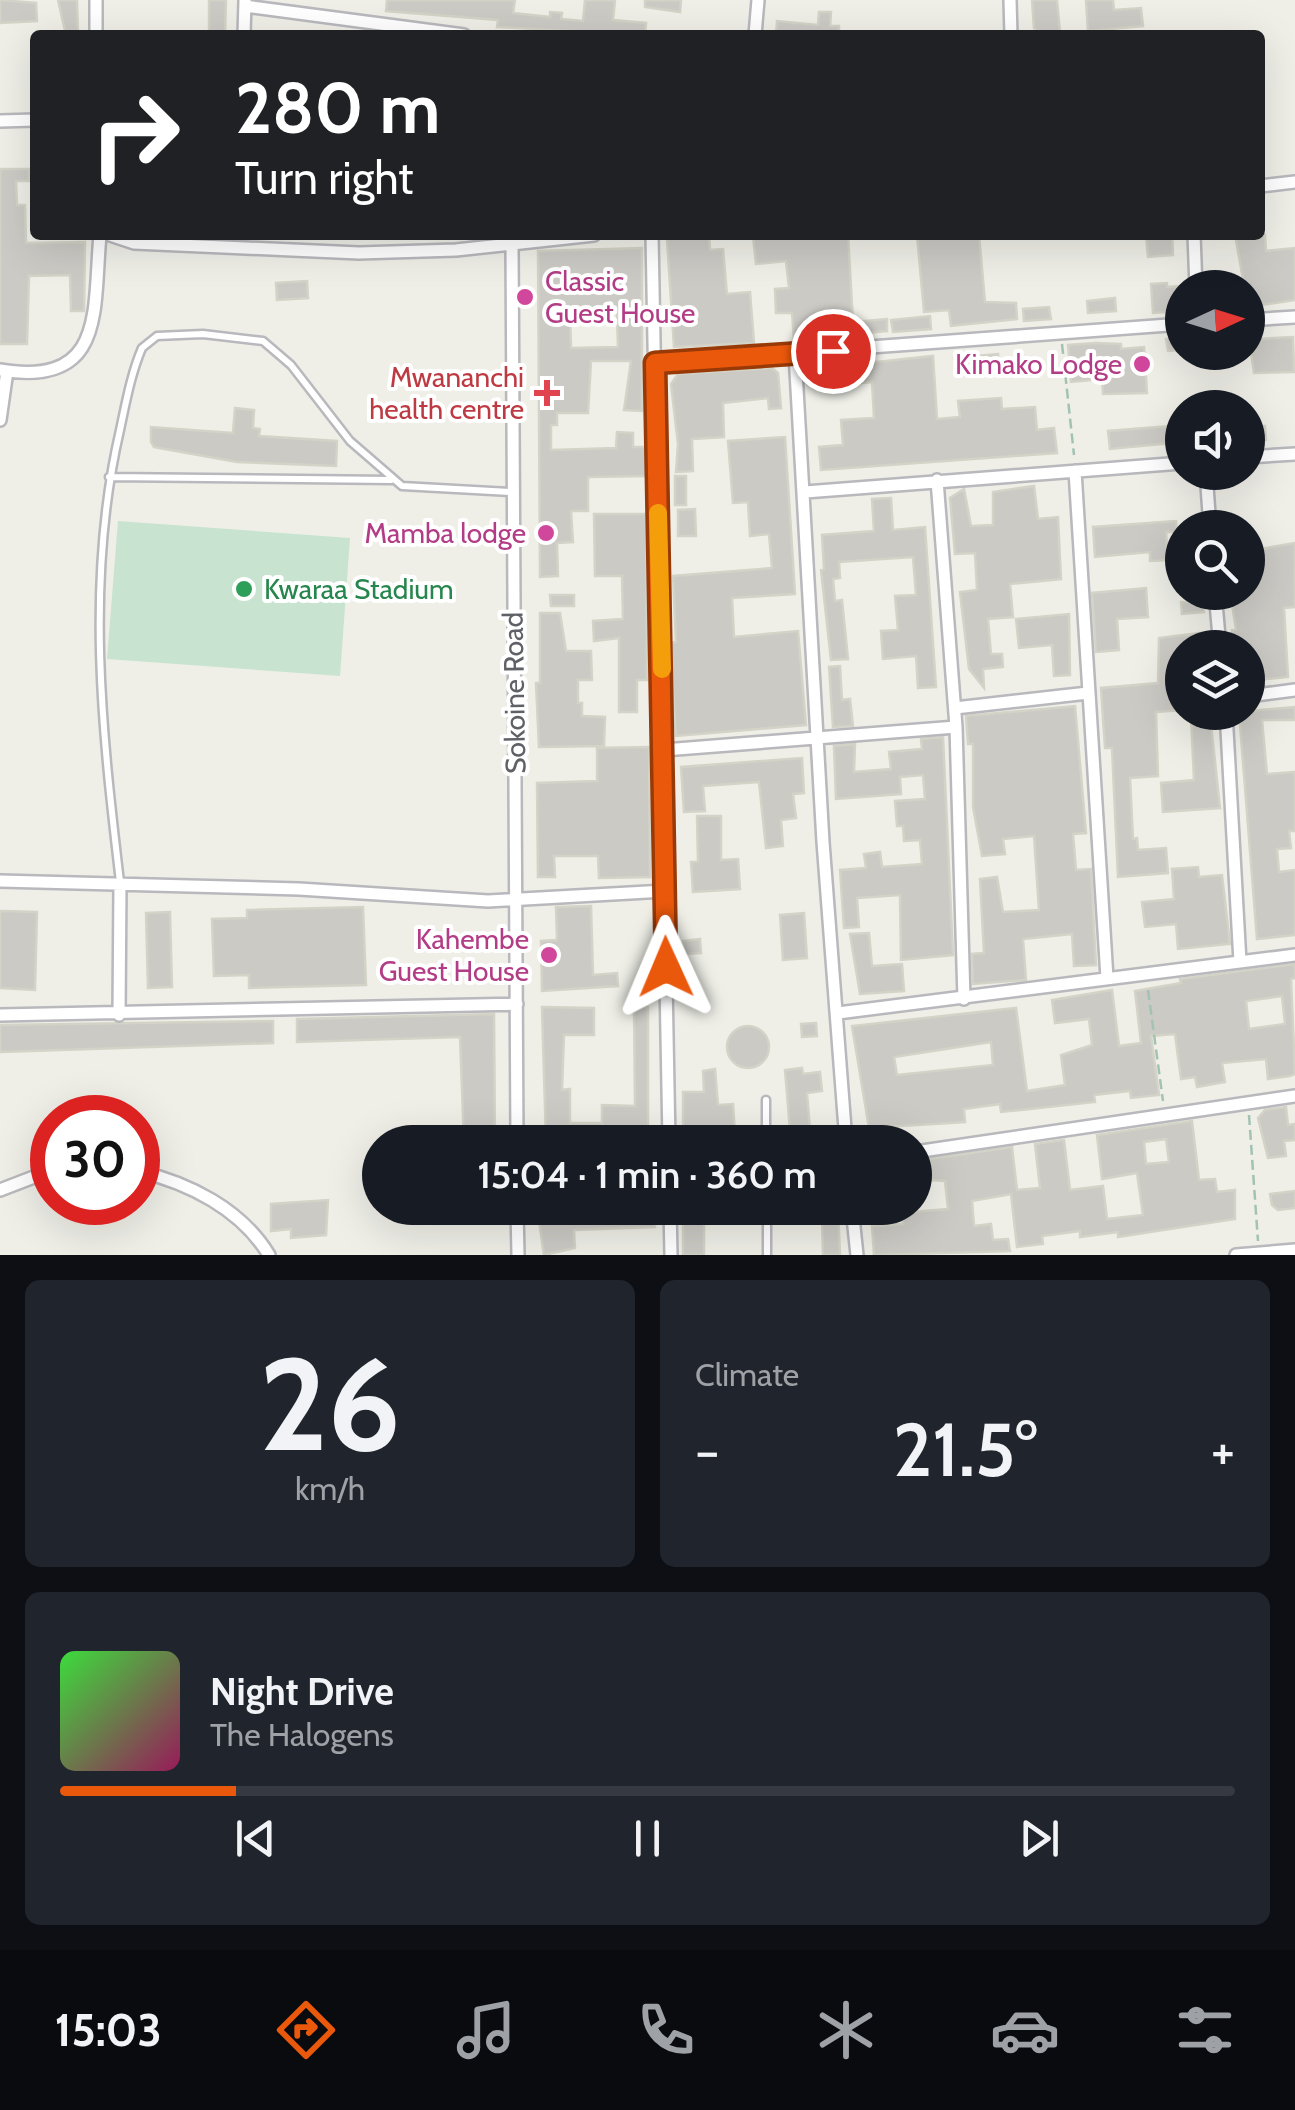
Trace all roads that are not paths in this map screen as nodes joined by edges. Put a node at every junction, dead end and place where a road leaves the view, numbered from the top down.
1 (96, 0) edge
2 (758, 0) edge
3 (1010, 0) edge
4 (245, 3) edge
5 (96, 30) edge
6 (244, 30) edge
7 (430, 30) edge
8 (755, 30) edge
9 (1011, 30) edge
10 (30, 120) edge
11 (0, 121) edge
12 (1295, 182) edge
13 (1265, 185) edge
14 (100, 240) edge
15 (123, 240) edge
16 (548, 240) edge
17 (652, 240) edge
18 (1194, 240) edge
19 (225, 242) edge
20 (512, 244) junction
21 (1195, 270) edge
22 (1295, 317) edge
23 (1265, 319) edge
24 (1165, 325) edge
25 (795, 354) junction
26 (655, 363) junction
27 (3, 371) edge
28 (0, 420) edge
29 (1295, 454) edge
30 (1265, 456) edge
31 (1165, 463) edge
32 (1075, 470) junction
33 (109, 476) junction
34 (392, 480) junction
35 (937, 480) junction
36 (511, 492) junction
37 (805, 492) junction
38 (1295, 690) edge
39 (1088, 693) junction
40 (1265, 694) edge
41 (955, 708) junction
42 (956, 727) junction
43 (1227, 730) edge
44 (817, 738) junction
45 (664, 750) junction
46 (0, 882) edge
47 (120, 883) junction
48 (666, 890) junction
49 (518, 901) junction
50 (1295, 955) edge
51 (1240, 962) junction
52 (1106, 978) junction
53 (964, 999) junction
54 (517, 1004) junction
55 (838, 1013) junction
56 (0, 1015) edge
57 (119, 1015) junction
58 (1295, 1096) edge
59 (766, 1100) dead end
60 (517, 1125) edge
61 (669, 1125) edge
62 (766, 1125) edge
63 (845, 1125) edge
64 (932, 1149) edge
65 (30, 1178) edge
66 (160, 1179) edge
67 (0, 1190) edge
68 (517, 1225) edge
69 (670, 1225) edge
70 (766, 1225) edge
71 (853, 1225) edge
72 (1295, 1250) edge
73 (1260, 1253) edge
74 (270, 1255) edge
75 (518, 1255) edge
76 (671, 1255) edge
77 (767, 1255) edge
78 (856, 1255) edge
79 (1236, 1255) edge

1 - 5 street
2 - 8 street
3 - 9 street
4 - 6 street
4 - 7 street
10 - 11 street
12 - 13 street
14 - 27 street
15 - 19 street
16 - 20 street
17 - 26 street
18 - 21 street
19 - 20 street
20 - 36 street, Sokoine Road
22 - 23 street
24 - 25 street
25 - 26 street
25 - 37 street
26 - 45 street
27 - 28 street
29 - 30 street
31 - 32 street
32 - 35 street
32 - 39 street
33 - 34 lane
33 - 34 lane
33 - 47 lane
34 - 36 lane
35 - 37 street
35 - 41 street
36 - 49 street, Sokoine Road
37 - 44 street
38 - 40 street
39 - 41 street
39 - 52 street
41 - 42 street
42 - 44 street
42 - 53 street
43 - 51 street
44 - 45 street
44 - 55 street
45 - 48 street
46 - 47 street
47 - 49 street
47 - 57 street
48 - 49 street
48 - 61 street
49 - 54 street, Sokoine Road
50 - 51 street
51 - 52 street
52 - 53 street
53 - 55 street
54 - 57 street
54 - 60 street, Sokoine Road
55 - 63 street
56 - 57 street
58 - 64 street
59 - 62 lane
65 - 67 street
66 - 74 street
68 - 75 street
69 - 76 street
70 - 77 lane
71 - 78 street
72 - 73 street
73 - 79 street

